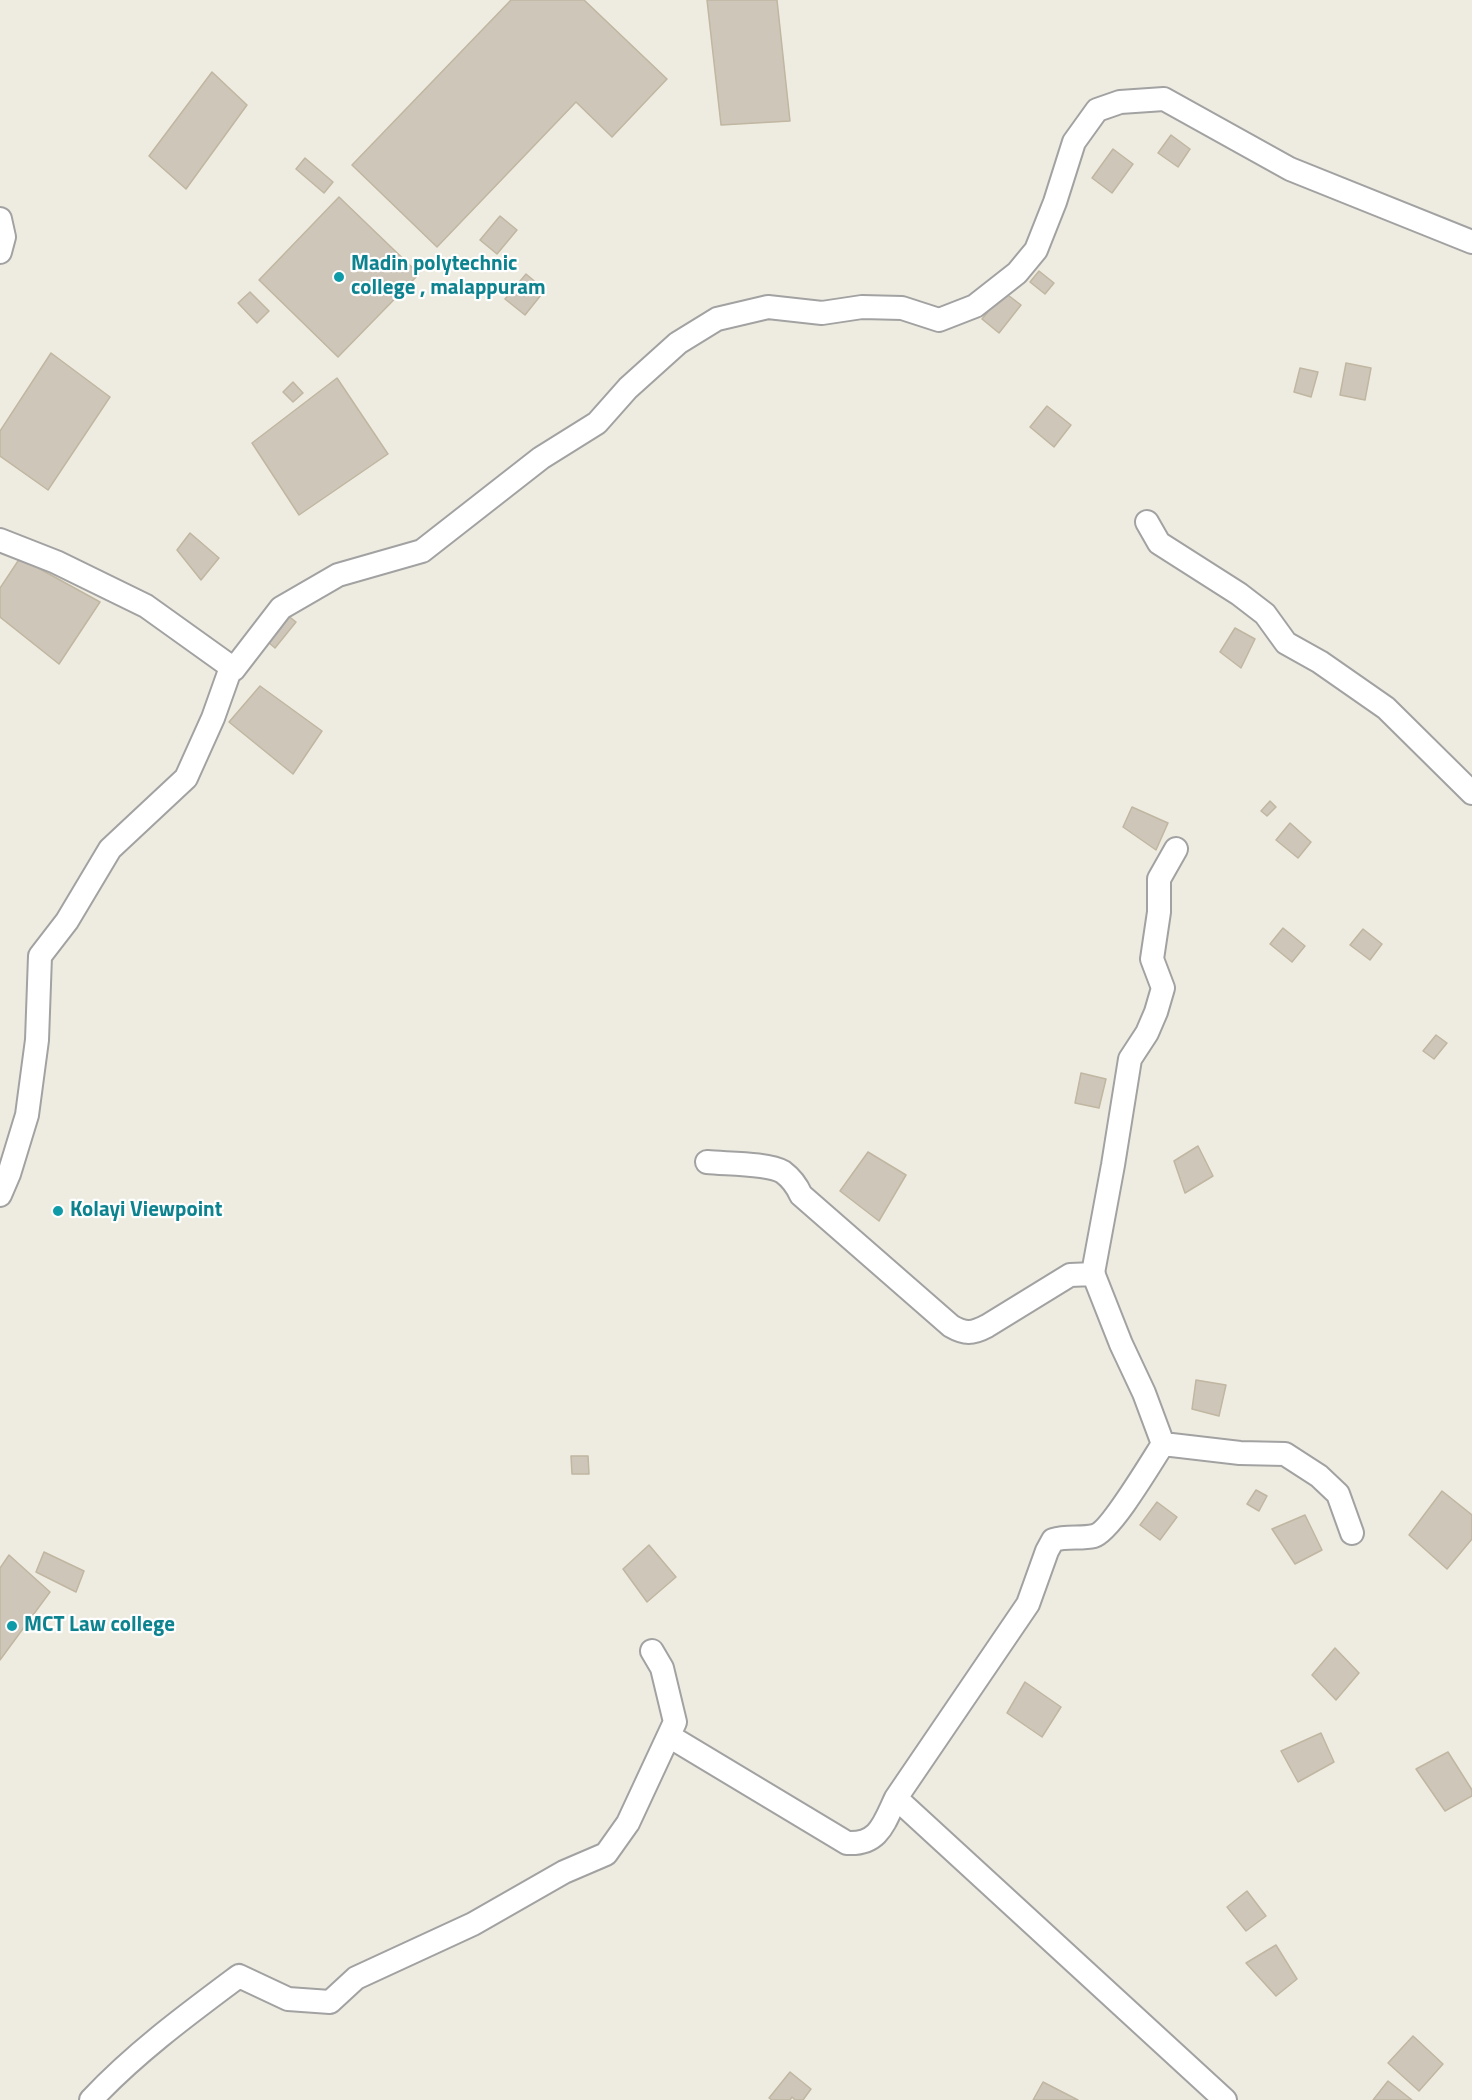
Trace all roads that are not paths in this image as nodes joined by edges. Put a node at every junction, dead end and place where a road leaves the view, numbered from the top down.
1 (0, 219) edge
2 (1472, 243) edge
3 (0, 252) edge
4 (1147, 522) dead end
5 (0, 540) edge
6 (234, 669) junction
7 (1472, 793) edge
8 (1176, 849) dead end
9 (707, 1162) dead end
10 (0, 1195) edge
11 (1094, 1274) junction
12 (1163, 1444) junction
13 (1352, 1533) dead end
14 (652, 1651) dead end
15 (669, 1737) junction
16 (896, 1798) junction
17 (91, 2100) edge
18 (1225, 2100) edge

1 - 3 street
2 - 6 street
4 - 7 street
5 - 6 street
6 - 10 street
8 - 11 street
9 - 11 street
11 - 12 street
12 - 13 street
12 - 16 street
14 - 15 street
15 - 16 street
15 - 17 street
16 - 18 street

